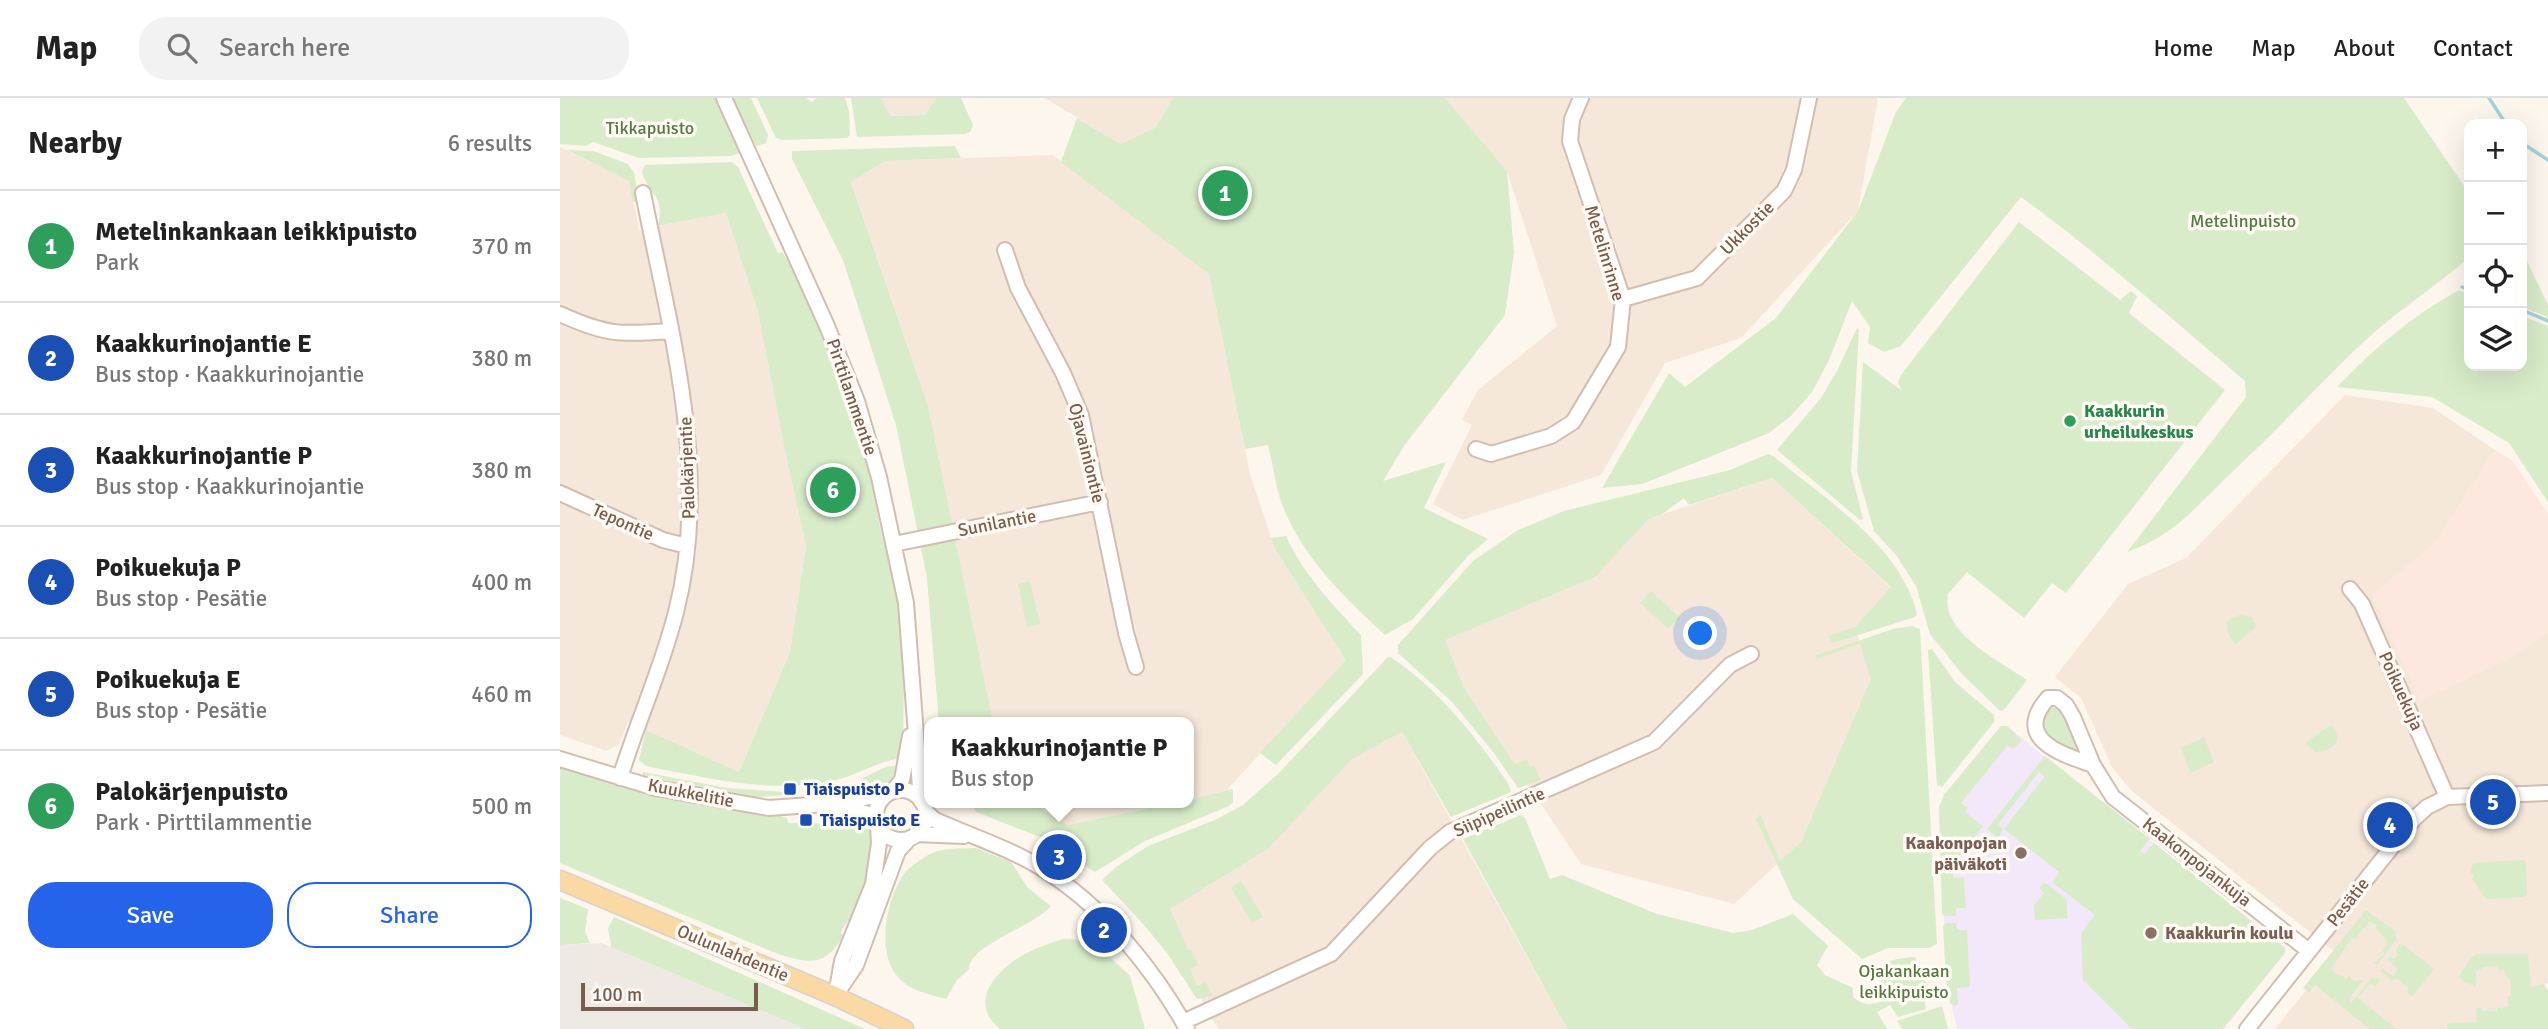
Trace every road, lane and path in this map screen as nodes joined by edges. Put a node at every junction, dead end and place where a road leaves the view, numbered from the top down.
1 (724, 98) edge
2 (1581, 98) edge
3 (1809, 98) edge
4 (643, 193) dead end
5 (1005, 250) dead end
6 (1623, 299) junction
7 (560, 314) edge
8 (670, 331) junction
9 (1476, 449) dead end
10 (560, 493) edge
11 (1100, 502) junction
12 (894, 544) junction
13 (687, 546) junction
14 (2350, 589) dead end
15 (1751, 654) dead end
16 (1136, 667) dead end
17 (913, 714) junction
18 (560, 759) edge
19 (2093, 765) junction
20 (620, 778) junction
21 (890, 793) junction
22 (2548, 793) edge
23 (2447, 797) junction
24 (825, 804) junction
25 (923, 806) junction
26 (925, 808) edge
27 (877, 822) junction
28 (913, 836) junction
29 (971, 836) junction
30 (560, 880) edge
31 (2309, 951) junction
32 (835, 996) junction
33 (1185, 1025) edge
34 (904, 1029) edge
35 (2247, 1029) edge

1 - 12 street, Pirttilammentie
2 - 6 street, Metelinrinne
3 - 6 street, Ukkostie
4 - 8 street, Palokärjentie
5 - 11 street, Ojavainiontie
6 - 9 street, Metelinrinne
7 - 8 street
8 - 13 street, Palokärjentie
10 - 13 street, Tepontie
11 - 12 street, Sunilantie
11 - 16 street, Ojavainiontie
12 - 17 street, Pirttilammentie
13 - 20 street, Palokärjentie
14 - 23 street, Poikuekuja
15 - 33 street, Siipipeilintie
17 - 21 street, Pirttilammentie
17 - 25 street, Pirttilammentie
18 - 20 street, Kuukkelitie
19 - 19 street, Kaakonpojankuja
19 - 31 street, Kaakonpojankuja
20 - 24 street, Kuukkelitie
21 - 24 street, Kuukkelitie
21 - 25 street
21 - 27 street
22 - 23 street
23 - 31 street, Pesätie
24 - 27 street, Kuukkelitie
25 - 28 street
26 - 29 street
27 - 28 street
27 - 32 street
28 - 29 street
28 - 32 street
29 - 33 street
30 - 32 main road, Oulunlahdentie
31 - 35 street, Pesätie
32 - 34 main road, Oulunlahdentie

